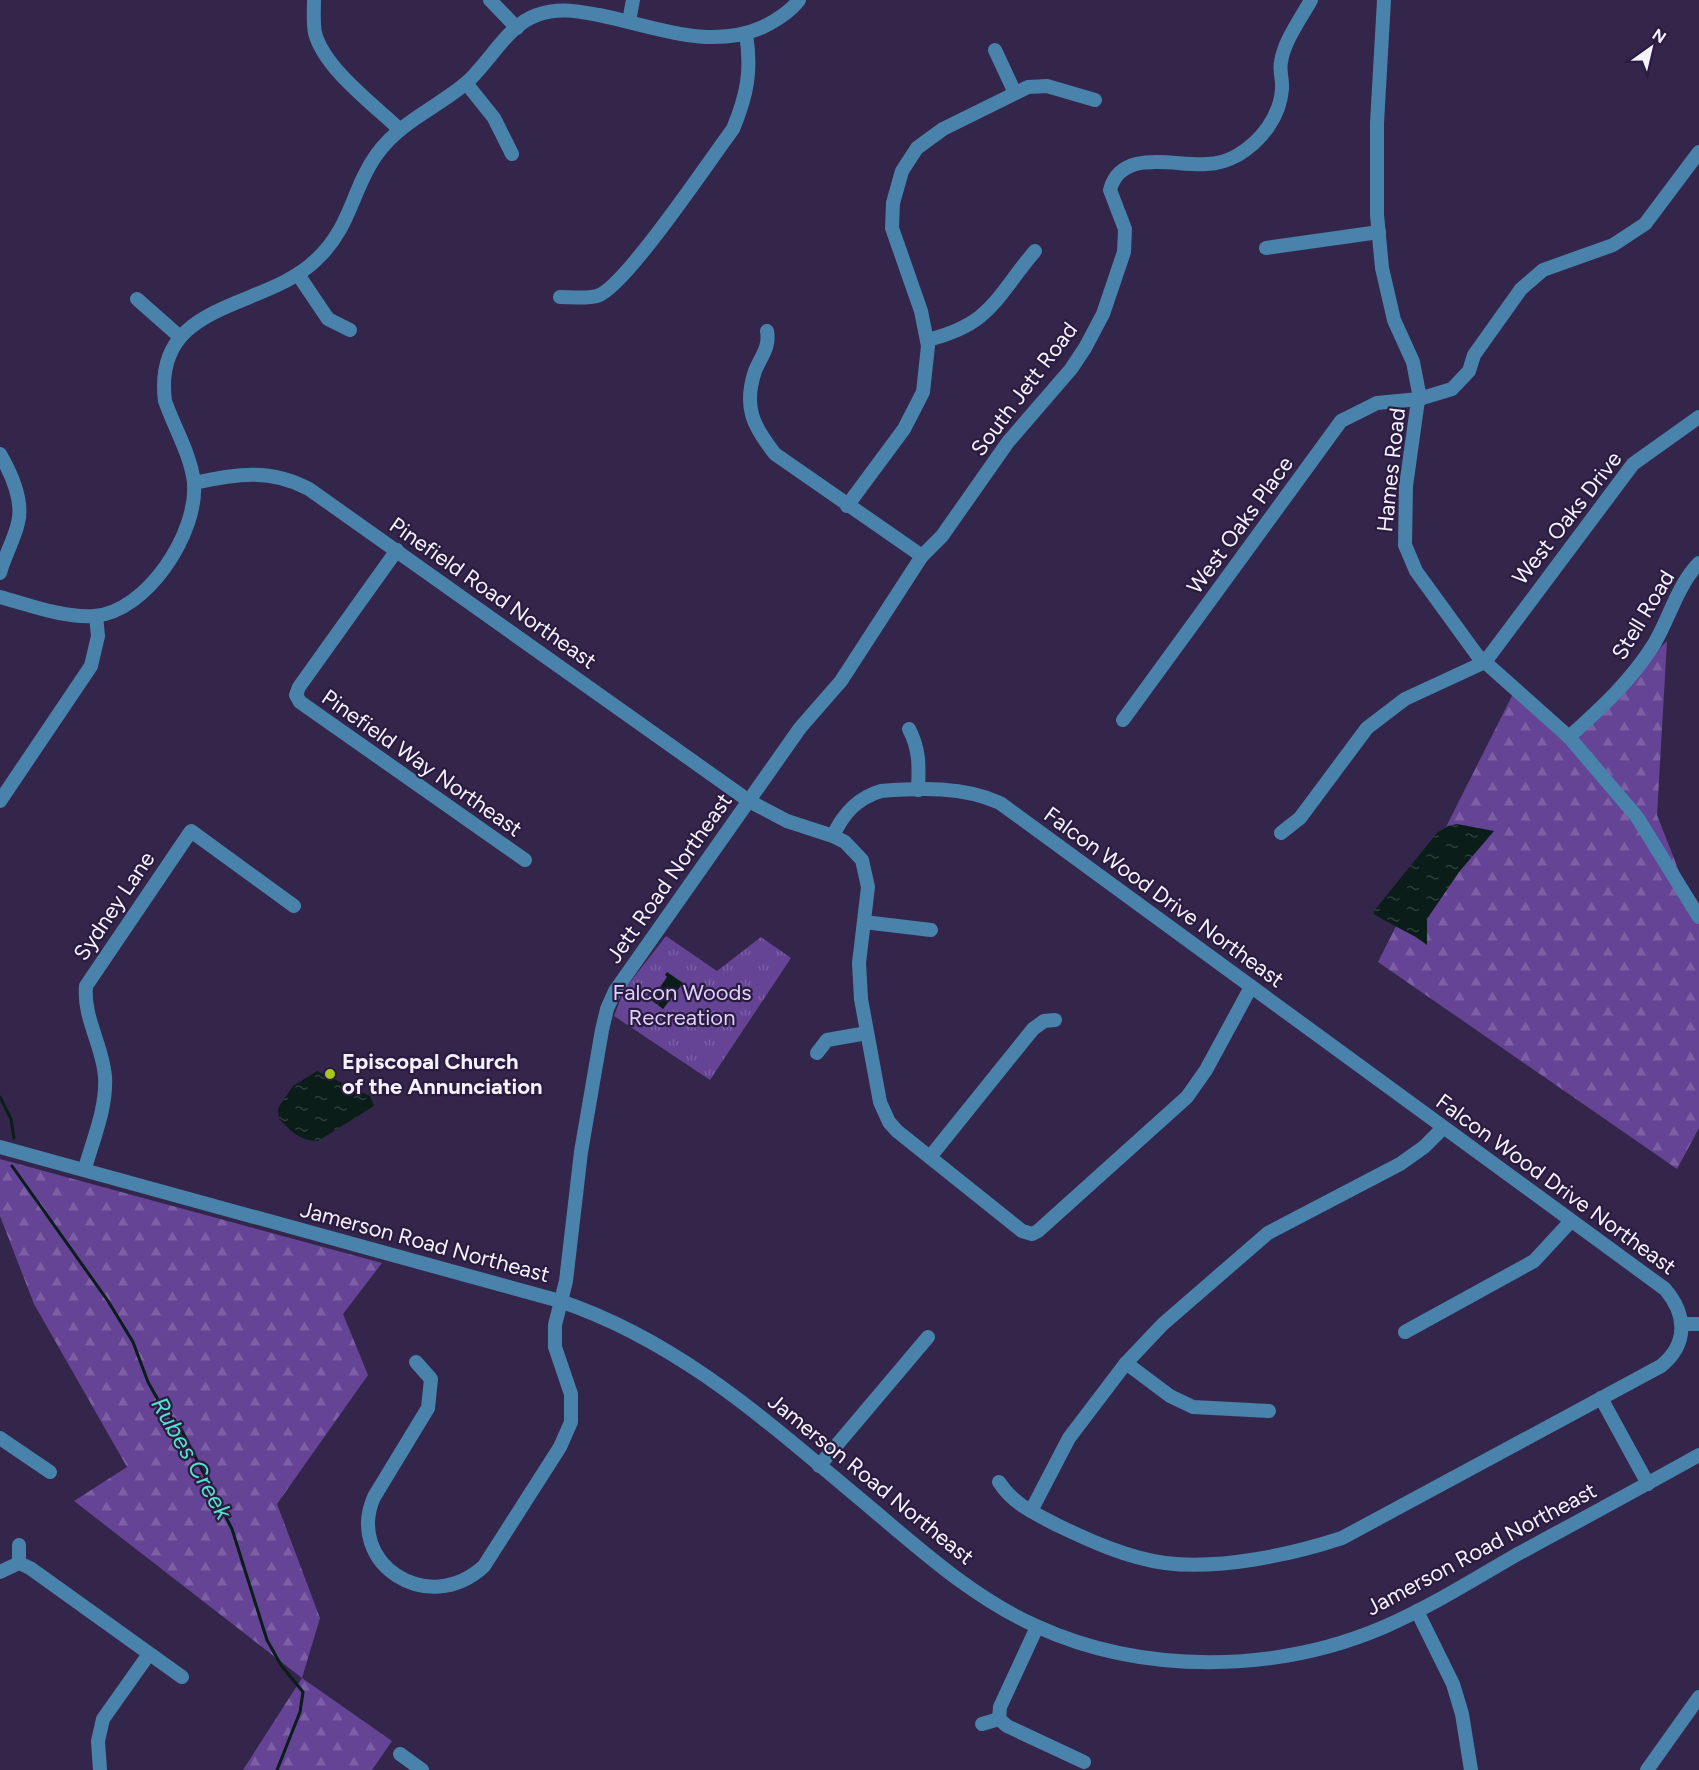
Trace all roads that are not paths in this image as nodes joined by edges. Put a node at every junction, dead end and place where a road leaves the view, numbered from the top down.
1 (314, 0) edge
2 (490, 0) edge
3 (633, 0) edge
4 (799, 0) edge
5 (1311, 0) edge
6 (1384, 0) edge
7 (629, 21) junction
8 (517, 28) junction
9 (746, 34) junction
10 (996, 50) dead end
11 (466, 83) junction
12 (1015, 93) junction
13 (1095, 100) dead end
14 (399, 129) junction
15 (1699, 152) edge
16 (512, 154) dead end
17 (1379, 232) junction
18 (1266, 248) dead end
19 (1035, 251) dead end
20 (299, 276) junction
21 (564, 297) dead end
22 (137, 299) dead end
23 (350, 330) dead end
24 (767, 331) dead end
25 (180, 337) junction
26 (927, 340) junction
27 (1419, 399) junction
28 (1699, 417) edge
29 (0, 454) edge
30 (194, 483) junction
31 (847, 506) junction
32 (396, 550) junction
33 (922, 556) junction
34 (1699, 562) edge
35 (0, 573) edge
36 (0, 597) edge
37 (96, 616) junction
38 (880, 621) joint
39 (1485, 662) junction
40 (1124, 720) dead end
41 (909, 729) dead end
42 (1569, 737) junction
43 (918, 790) junction
44 (0, 801) edge
45 (749, 801) junction
46 (1281, 833) dead end
47 (833, 836) junction
48 (525, 860) dead end
49 (294, 906) dead end
50 (1699, 917) edge
51 (864, 922) junction
52 (931, 930) dead end
53 (1251, 987) junction
54 (1055, 1020) dead end
55 (867, 1033) junction
56 (817, 1053) dead end
57 (1443, 1128) junction
58 (0, 1147) edge
59 (930, 1157) junction
60 (85, 1168) junction
61 (1571, 1221) junction
62 (560, 1301) junction
63 (1683, 1324) junction
64 (1699, 1324) edge
65 (1405, 1332) dead end
66 (928, 1337) dead end
67 (416, 1362) dead end
68 (1126, 1363) junction
69 (1601, 1398) junction
70 (1269, 1411) dead end
71 (0, 1438) edge
72 (1699, 1455) edge
73 (819, 1466) junction
74 (50, 1472) dead end
75 (999, 1482) dead end
76 (1648, 1484) junction
77 (1031, 1511) junction
78 (19, 1545) dead end
79 (19, 1563) junction
80 (0, 1572) edge
81 (1417, 1611) junction
82 (1037, 1627) junction
83 (149, 1654) junction
84 (182, 1677) dead end
85 (1699, 1697) edge
86 (999, 1719) junction
87 (982, 1724) dead end
88 (400, 1754) dead end
89 (1084, 1762) dead end
90 (100, 1770) edge
91 (422, 1770) edge
92 (1471, 1770) edge
93 (1647, 1770) edge

1 - 14 street
2 - 8 street
3 - 7 street
4 - 9 street
5 - 33 street, South Jett Road
6 - 17 street, Hames Road
7 - 8 street
7 - 9 street
8 - 11 street
9 - 21 street
10 - 12 street
11 - 14 street
11 - 16 street
12 - 13 street
12 - 26 street
14 - 20 street
15 - 27 street, West Oaks Place
17 - 18 street
17 - 27 street, Hames Road
19 - 26 street
20 - 23 street
20 - 25 street
22 - 25 street
24 - 31 street
25 - 30 street
26 - 31 street
27 - 39 street, Hames Road
27 - 40 street, West Oaks Place
28 - 39 street, West Oaks Drive
29 - 35 street
30 - 32 street, Pinefield Road Northeast
30 - 37 street
31 - 33 street
32 - 45 street, Pinefield Road Northeast
32 - 48 street, Pinefield Way Northeast
33 - 38 street, South Jett Road
34 - 42 street, Stell Road
36 - 37 street
37 - 44 street
38 - 45 street, Jett Road Northeast
39 - 42 street, Hames Road
39 - 46 street
41 - 43 street
42 - 50 street, Hames Road
43 - 47 street, Falcon Wood Drive Northeast
43 - 53 street, Falcon Wood Drive Northeast
45 - 47 street, Pinefield Road Northeast
45 - 62 street, Jett Road Northeast
47 - 51 street, Pinefield Road Northeast
49 - 60 street, Sydney Lane
51 - 52 street
51 - 55 street, Pinefield Road Northeast
53 - 57 street, Falcon Wood Drive Northeast
53 - 59 street, Pinefield Road Northeast
54 - 59 street
55 - 56 street
55 - 59 street, Pinefield Road Northeast
57 - 61 street, Falcon Wood Drive Northeast
57 - 68 street
58 - 60 street, Jamerson Road Northeast
60 - 62 street, Jamerson Road Northeast
61 - 63 street, Falcon Wood Drive Northeast
61 - 65 street
62 - 67 street, Jett Road Northeast
62 - 73 street, Jamerson Road Northeast
63 - 64 street
63 - 69 street
66 - 73 street
68 - 70 street
68 - 77 street
69 - 76 street
69 - 77 street
71 - 74 street
72 - 76 street, Jamerson Road Northeast
73 - 82 street, Jamerson Road Northeast
75 - 77 street
76 - 81 street, Jamerson Road Northeast
78 - 79 street
79 - 80 street
79 - 83 street
81 - 82 street, Jamerson Road Northeast
81 - 92 street
82 - 86 street
83 - 84 street
83 - 90 street
85 - 93 street
86 - 87 street
86 - 89 street
88 - 91 street

